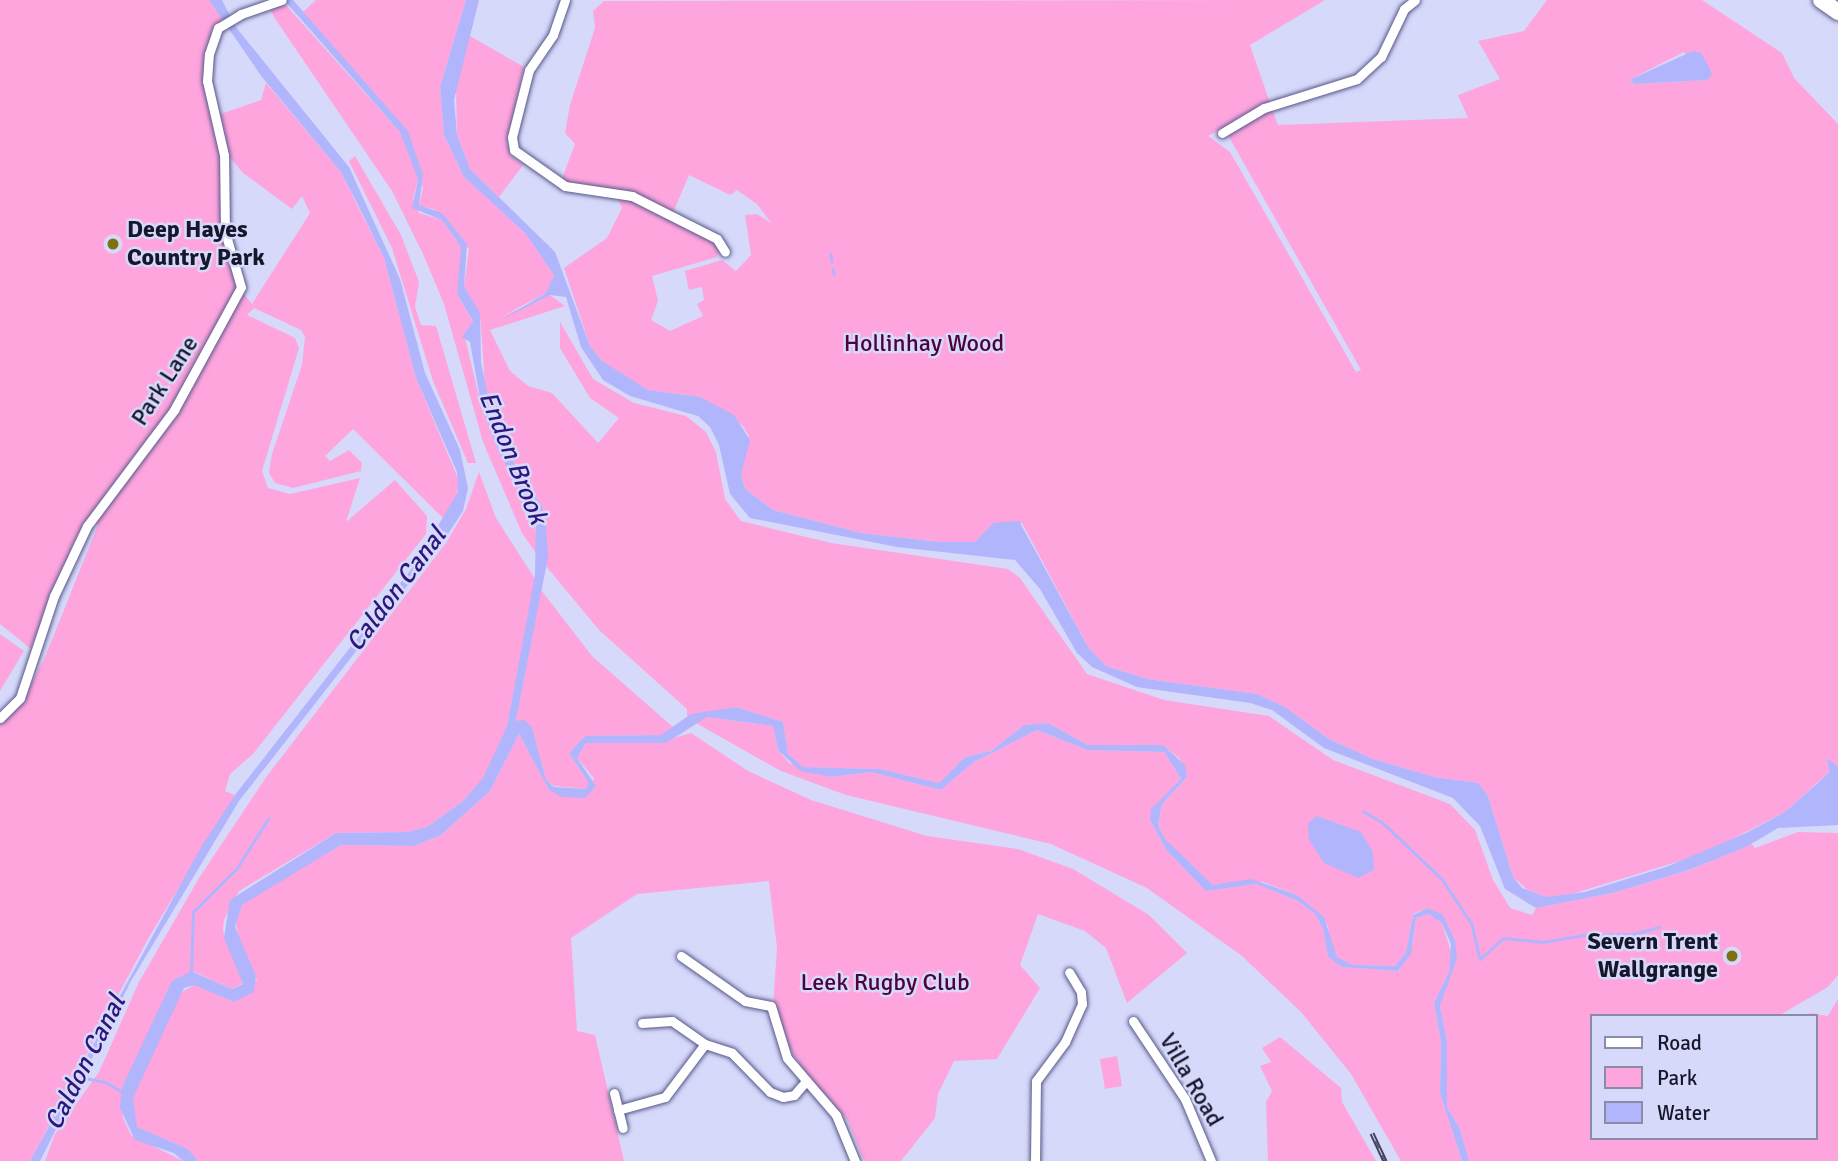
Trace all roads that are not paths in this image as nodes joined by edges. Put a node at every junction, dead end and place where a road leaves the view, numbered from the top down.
1 (565, 0) edge
2 (1415, 0) edge
3 (1821, 0) edge
4 (280, 1) edge
5 (1838, 12) edge
6 (1223, 133) dead end
7 (725, 252) dead end
8 (0, 718) edge
9 (681, 956) dead end
10 (1069, 972) dead end
11 (1133, 1021) dead end
12 (642, 1023) dead end
13 (705, 1044) junction
14 (806, 1081) junction
15 (614, 1093) dead end
16 (618, 1110) junction
17 (622, 1128) dead end
18 (855, 1161) edge
19 (1035, 1161) edge
20 (1211, 1161) edge

1 - 7 street
2 - 6 street
3 - 5 highway
4 - 8 street, Park Lane
9 - 14 street
10 - 19 street
11 - 20 street, Villa Road
12 - 13 street
13 - 14 street
13 - 16 street
14 - 18 street
15 - 16 street
16 - 17 street

